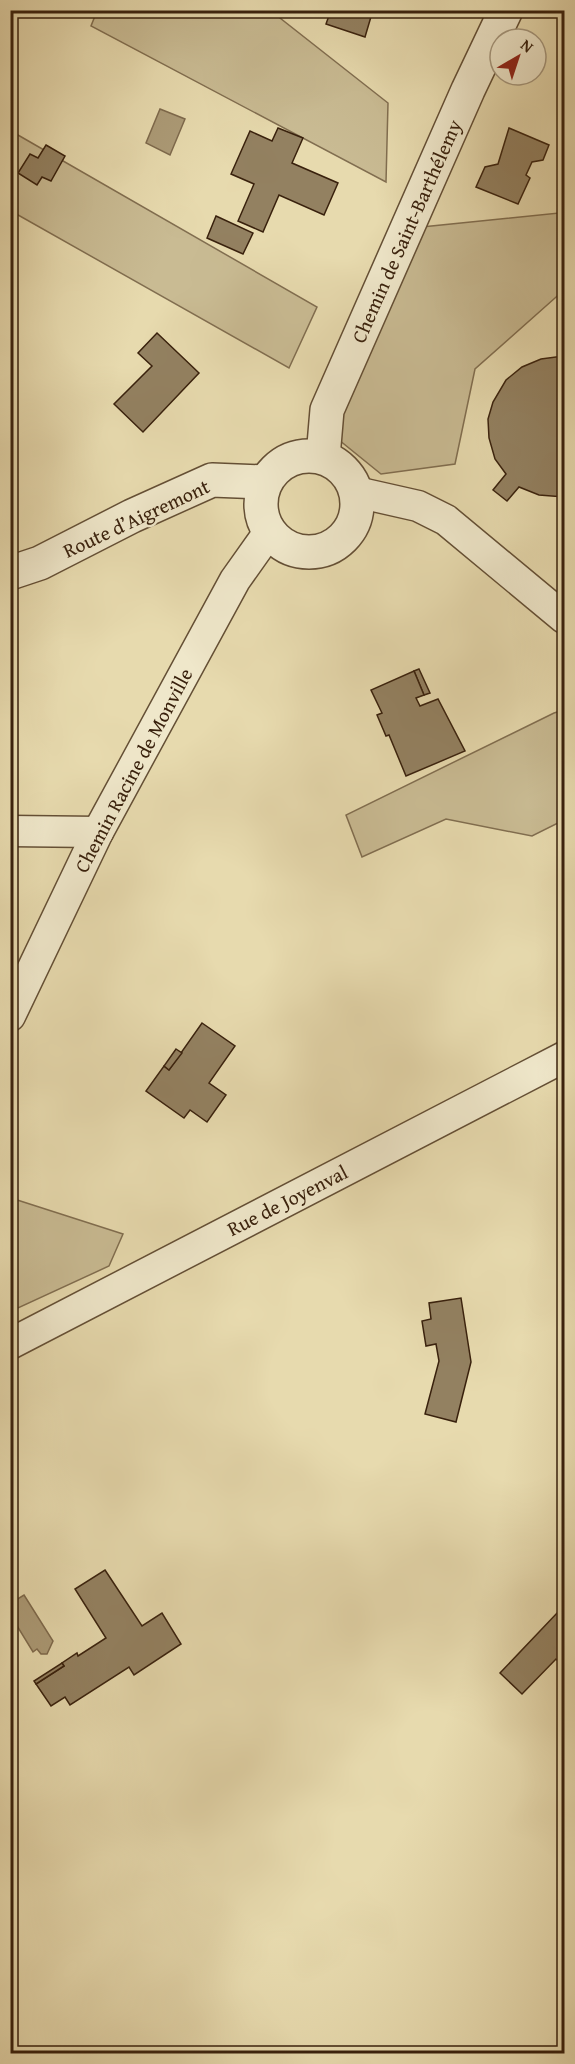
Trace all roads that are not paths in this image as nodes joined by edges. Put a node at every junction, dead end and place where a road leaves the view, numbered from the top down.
1 (506, 10) edge
2 (323, 457) junction
3 (264, 482) junction
4 (356, 492) junction
5 (269, 532) junction
6 (10, 573) edge
7 (564, 618) edge
8 (10, 831) edge
9 (98, 832) junction
10 (10, 1016) edge
11 (564, 1057) edge
12 (10, 1344) edge

1 - 2 street, Chemin de Saint-Barthélemy
2 - 3 street
2 - 4 street
3 - 5 street
3 - 6 street, Route d’Aigremont
4 - 5 street
4 - 7 street
5 - 9 street, Chemin Racine de Monville
8 - 9 street
9 - 10 street, Chemin Racine de Monville
11 - 12 street, Rue de Joyenval

